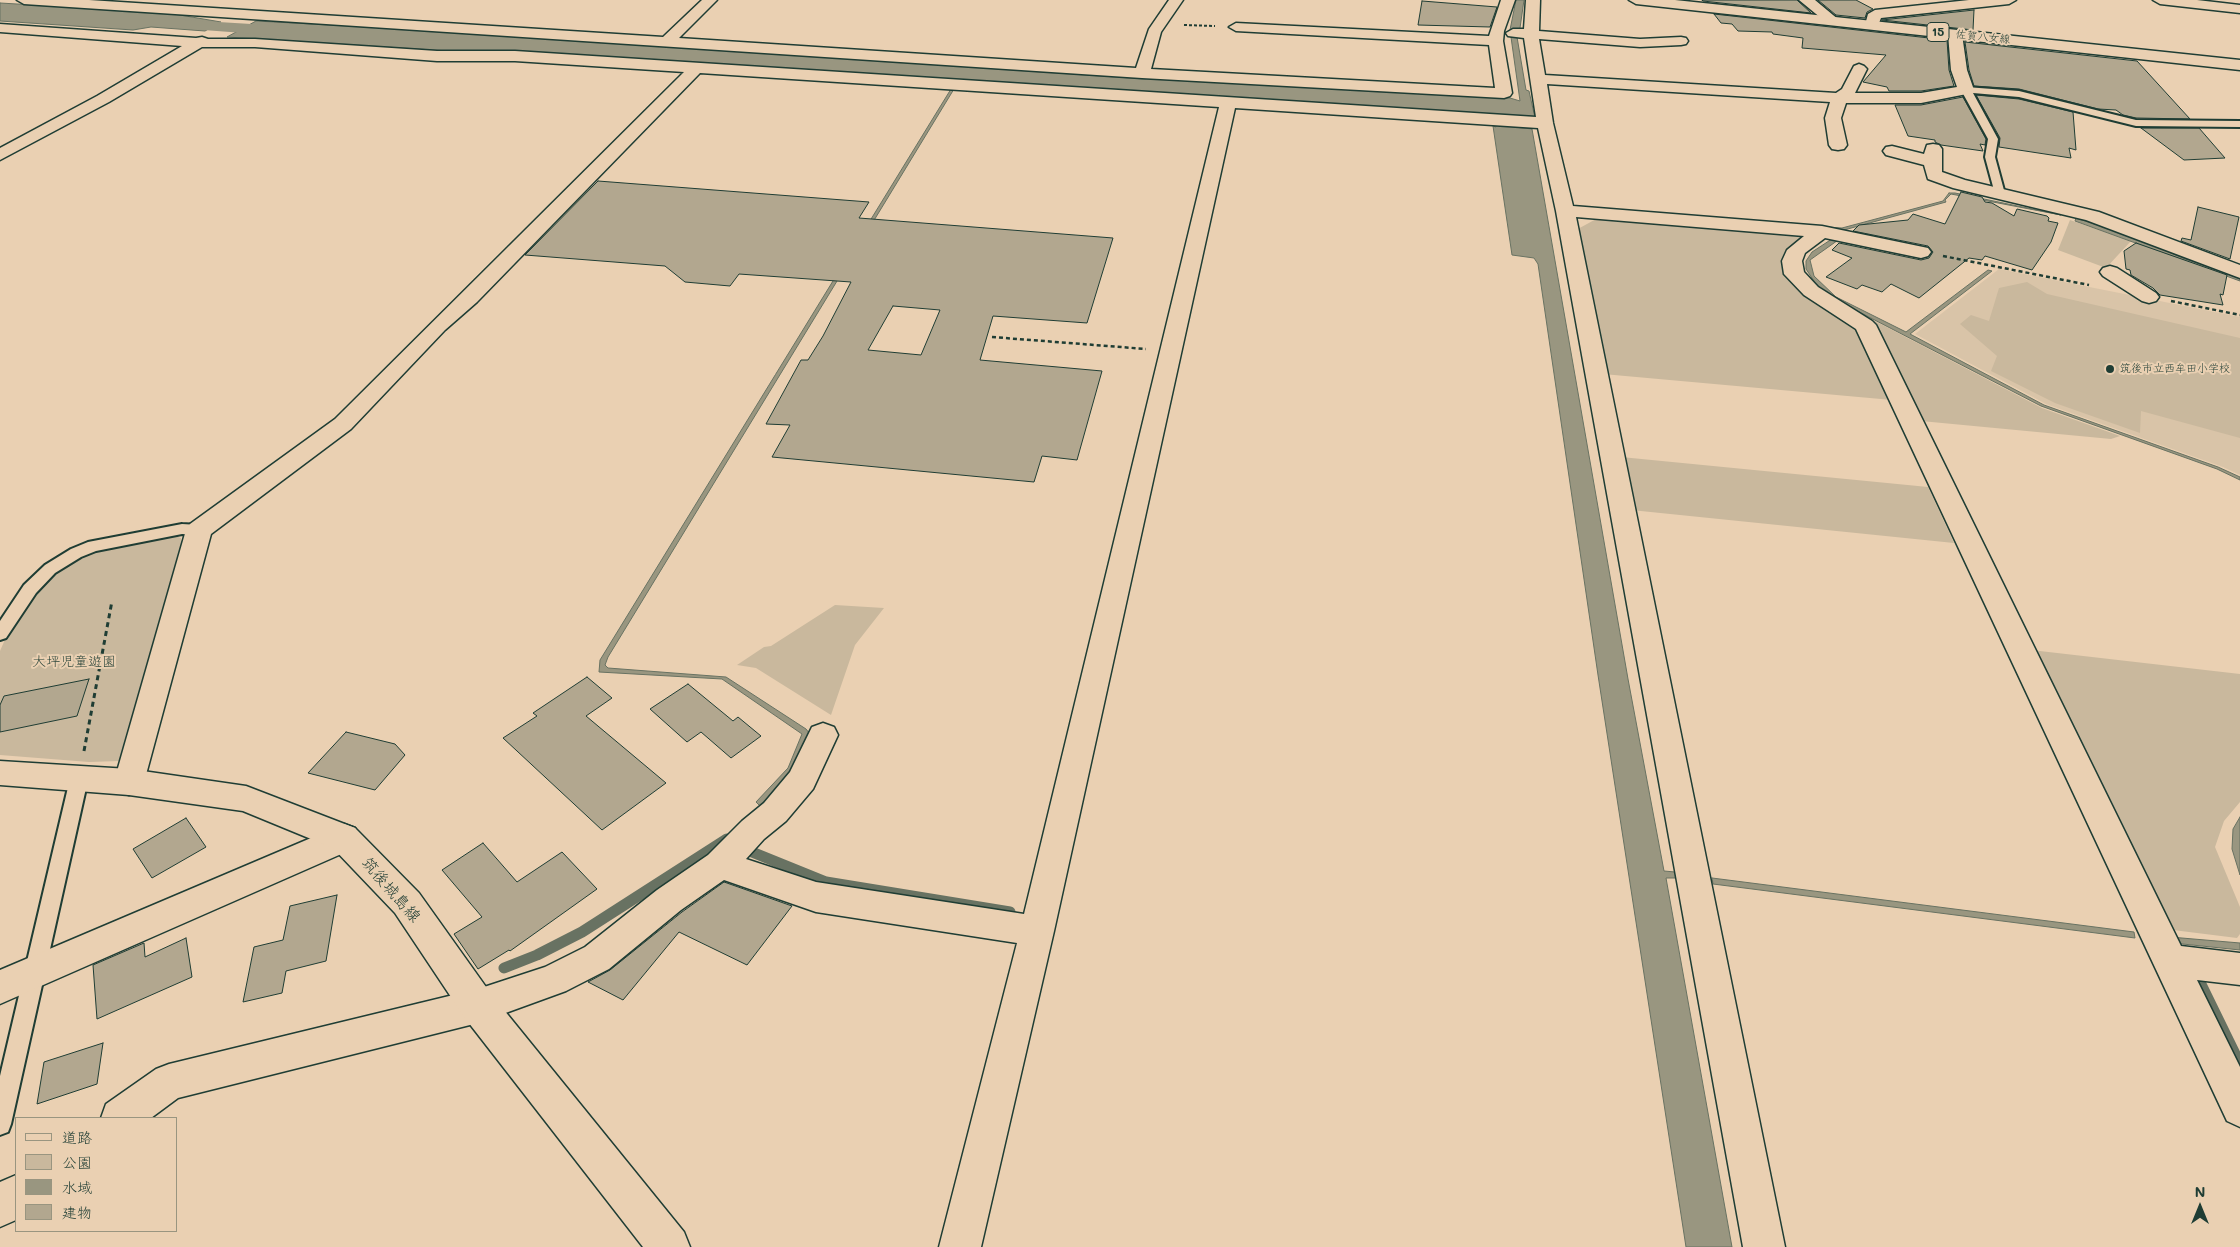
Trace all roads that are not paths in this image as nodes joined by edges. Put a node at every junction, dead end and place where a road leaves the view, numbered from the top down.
1 (24, 0) edge
2 (272, 0) edge
3 (710, 0) edge
4 (1176, 0) edge
5 (1508, 0) edge
6 (1533, 0) edge
7 (1636, 0) edge
8 (1806, 0) edge
9 (2009, 0) edge
10 (2160, 0) edge
11 (2219, 4) edge
12 (2240, 9) edge
13 (248, 14) junction
14 (1832, 20) junction
15 (1872, 25) junction
16 (1236, 27) road end
17 (0, 28) edge
18 (1955, 34) junction
19 (1531, 35) junction
20 (1496, 36) junction
21 (1681, 40) dead end
22 (667, 42) junction
23 (198, 43) junction
24 (2240, 65) edge
25 (696, 68) junction
26 (1859, 69) dead end
27 (1142, 72) junction
28 (1538, 79) junction
29 (1966, 90) junction
30 (1840, 98) junction
31 (1228, 102) junction
32 (1545, 124) junction
33 (2240, 124) edge
34 (1838, 145) dead end
35 (1892, 151) dead end
36 (2, 152) edge
37 (2000, 194) junction
38 (1565, 211) junction
39 (1822, 232) junction
40 (1920, 252) road end
41 (2110, 272) dead end
42 (2240, 272) edge
43 (2149, 297) road end
44 (199, 530) junction
45 (0, 634) edge
46 (823, 735) dead end
47 (0, 773) edge
48 (79, 779) junction
49 (129, 782) junction
50 (344, 838) junction
51 (720, 865) junction
52 (1037, 931) junction
53 (2170, 960) junction
54 (2240, 969) edge
55 (35, 971) junction
56 (0, 988) edge
57 (478, 1006) junction
58 (2240, 1108) edge
59 (121, 1117) edge
60 (0, 1124) edge
61 (15, 1196) edge
62 (0, 1207) edge
63 (669, 1247) edge
64 (960, 1247) edge
65 (1764, 1247) edge

1 - 13 street
2 - 13 street
3 - 22 street
4 - 27 street
5 - 20 street
6 - 19 street
7 - 14 street, 佐賀八女線 / 15
8 - 14 street
9 - 15 street
10 - 11 street
11 - 12 street
13 - 22 street
13 - 23 street
14 - 15 street, 佐賀八女線 / 15
15 - 18 street, 佐賀八女線 / 15
16 - 20 street
17 - 23 street
18 - 24 street, 佐賀八女線 / 15
18 - 29 street
19 - 20 street
19 - 21 street
19 - 28 street
20 - 27 street
22 - 27 street
23 - 25 street
23 - 36 street
25 - 31 street
25 - 44 street
26 - 30 street
28 - 30 street
28 - 32 street
29 - 30 street
29 - 33 lane
29 - 37 lane
30 - 34 street
31 - 32 street
31 - 52 street
32 - 38 street
35 - 37 street
37 - 42 street
38 - 39 street
38 - 65 street
39 - 40 street
39 - 53 street
41 - 43 street
44 - 45 lane
44 - 49 street
46 - 51 street
47 - 48 street, 筑後城島線
48 - 49 street, 筑後城島線
48 - 55 lane
49 - 50 street, 筑後城島線
50 - 55 street
50 - 57 street, 筑後城島線
51 - 52 street
51 - 57 street
52 - 64 street
53 - 54 street
53 - 58 street
55 - 56 street
55 - 60 lane
57 - 59 street
57 - 63 street, 筑後城島線
61 - 62 street

